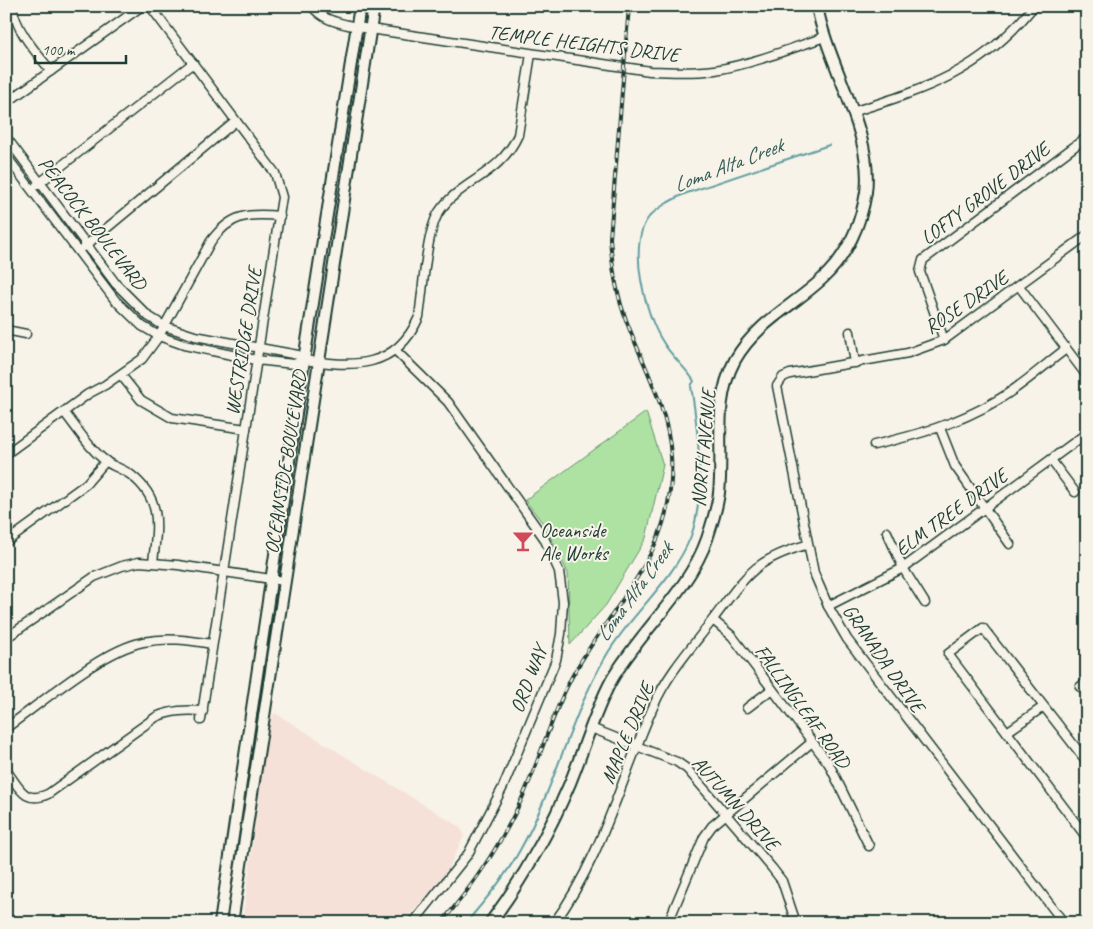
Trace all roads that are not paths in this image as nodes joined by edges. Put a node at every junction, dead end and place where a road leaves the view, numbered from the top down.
1 (12, 6) edge
2 (142, 6) edge
3 (150, 6) edge
4 (312, 6) edge
5 (360, 6) edge
6 (374, 6) edge
7 (817, 6) edge
8 (1034, 6) edge
9 (357, 27) junction
10 (370, 30) junction
11 (826, 36) junction
12 (531, 54) junction
13 (193, 63) junction
14 (51, 71) junction
15 (6, 103) edge
16 (852, 112) junction
17 (236, 121) junction
18 (6, 137) edge
19 (1087, 138) edge
20 (6, 156) edge
21 (40, 182) junction
22 (31, 189) junction
23 (280, 216) junction
24 (1087, 235) edge
25 (87, 245) junction
26 (78, 252) junction
27 (1019, 286) junction
28 (164, 326) junction
29 (6, 330) edge
30 (850, 332) dead end
31 (26, 334) dead end
32 (159, 336) junction
33 (944, 340) junction
34 (258, 349) junction
35 (1066, 349) junction
36 (395, 350) junction
37 (256, 360) junction
38 (304, 360) junction
39 (319, 362) junction
40 (855, 363) junction
41 (790, 374) joint
42 (121, 375) junction
43 (1087, 376) edge
44 (64, 412) junction
45 (940, 428) junction
46 (246, 429) junction
47 (1087, 433) edge
48 (874, 445) dead end
49 (6, 454) edge
50 (1050, 460) junction
51 (106, 461) junction
52 (1074, 492) dead end
53 (985, 508) junction
54 (887, 532) dead end
55 (6, 542) edge
56 (1010, 544) dead end
57 (806, 545) junction
58 (153, 562) junction
59 (904, 568) junction
60 (223, 572) junction
61 (271, 579) junction
62 (284, 581) junction
63 (925, 603) dead end
64 (828, 606) junction
65 (713, 620) junction
66 (6, 638) edge
67 (212, 644) junction
68 (1087, 681) edge
69 (1080, 687) dead end
70 (772, 689) junction
71 (1043, 707) junction
72 (747, 708) dead end
73 (202, 711) junction
74 (201, 720) dead end
75 (6, 728) edge
76 (591, 728) junction
77 (1007, 732) junction
78 (812, 742) junction
79 (637, 747) junction
80 (1087, 762) edge
81 (6, 770) edge
82 (726, 813) junction
83 (1087, 838) edge
84 (869, 846) dead end
85 (6, 918) edge
86 (669, 922) edge
87 (10, 923) edge
88 (220, 923) edge
89 (232, 923) edge
90 (413, 923) edge
91 (490, 923) edge
92 (554, 923) edge
93 (796, 923) edge
94 (1064, 923) edge

1 - 14 street
2 - 14 street
3 - 13 street, WESTRIDGE DRIVE
4 - 9 street, TEMPLE HEIGHTS DRIVE
5 - 9 main road, OCEANSIDE BOULEVARD
6 - 10 main road, OCEANSIDE BOULEVARD
7 - 11 main road, NORTH AVENUE
8 - 16 street
9 - 10 street, TEMPLE HEIGHTS DRIVE
9 - 38 main road, OCEANSIDE BOULEVARD
10 - 12 street, TEMPLE HEIGHTS DRIVE
10 - 39 main road, OCEANSIDE BOULEVARD
11 - 12 street, TEMPLE HEIGHTS DRIVE
11 - 16 main road, NORTH AVENUE
12 - 36 street, PEACOCK BOULEVARD
13 - 17 street, WESTRIDGE DRIVE
13 - 21 street
14 - 15 street
16 - 76 main road, NORTH AVENUE
17 - 23 street, WESTRIDGE DRIVE
17 - 25 street
18 - 21 street, PEACOCK BOULEVARD
19 - 33 street, LOFTY GROVE DRIVE
20 - 22 street, PEACOCK BOULEVARD
21 - 22 street
21 - 25 street, PEACOCK BOULEVARD
22 - 26 street, PEACOCK BOULEVARD
23 - 28 street
23 - 34 street, WESTRIDGE DRIVE
24 - 27 street, ROSE DRIVE
25 - 26 street
25 - 28 street, PEACOCK BOULEVARD
26 - 32 street, PEACOCK BOULEVARD
27 - 33 street, ROSE DRIVE
27 - 35 street
28 - 32 street
28 - 34 street, PEACOCK BOULEVARD
29 - 31 street
30 - 40 street
32 - 37 street, PEACOCK BOULEVARD
32 - 42 street
33 - 40 street, ROSE DRIVE
34 - 37 street, WESTRIDGE DRIVE
34 - 38 street, PEACOCK BOULEVARD
35 - 43 street
35 - 45 street
36 - 39 street, PEACOCK BOULEVARD
36 - 90 street, ORD WAY
37 - 38 street, PEACOCK BOULEVARD
37 - 46 street, WESTRIDGE DRIVE
38 - 39 street, PEACOCK BOULEVARD
38 - 61 main road, OCEANSIDE BOULEVARD
39 - 62 main road, OCEANSIDE BOULEVARD
40 - 41 street, ROSE DRIVE
41 - 57 street, GRANADA DRIVE
42 - 44 street
42 - 46 street
44 - 49 street
44 - 51 street
45 - 48 street
45 - 53 street
46 - 60 street, WESTRIDGE DRIVE
47 - 50 street, ELM TREE DRIVE
50 - 52 street
50 - 53 street, ELM TREE DRIVE
51 - 55 street
51 - 58 street
53 - 56 street
53 - 59 street, ELM TREE DRIVE
54 - 59 street
57 - 64 street, GRANADA DRIVE
57 - 65 street, MAPLE DRIVE
58 - 60 street
58 - 66 street
59 - 63 street
59 - 64 street, ELM TREE DRIVE
60 - 61 street
60 - 67 street, WESTRIDGE DRIVE
61 - 62 street
61 - 88 main road, OCEANSIDE BOULEVARD
62 - 89 main road, OCEANSIDE BOULEVARD
64 - 94 street, GRANADA DRIVE
65 - 70 street, FALLINGLEAF ROAD
65 - 79 street, MAPLE DRIVE
67 - 73 street, WESTRIDGE DRIVE
67 - 75 street
68 - 69 street
70 - 72 street
70 - 78 street, FALLINGLEAF ROAD
71 - 77 street
71 - 77 street
71 - 80 street
73 - 74 street, WESTRIDGE DRIVE
73 - 81 street
76 - 79 street, AUTUMN DRIVE
76 - 91 main road, NORTH AVENUE
77 - 83 street
78 - 82 street
78 - 84 street, FALLINGLEAF ROAD
79 - 82 street, AUTUMN DRIVE
79 - 92 street, MAPLE DRIVE
82 - 86 street
82 - 93 street, AUTUMN DRIVE
85 - 87 street

